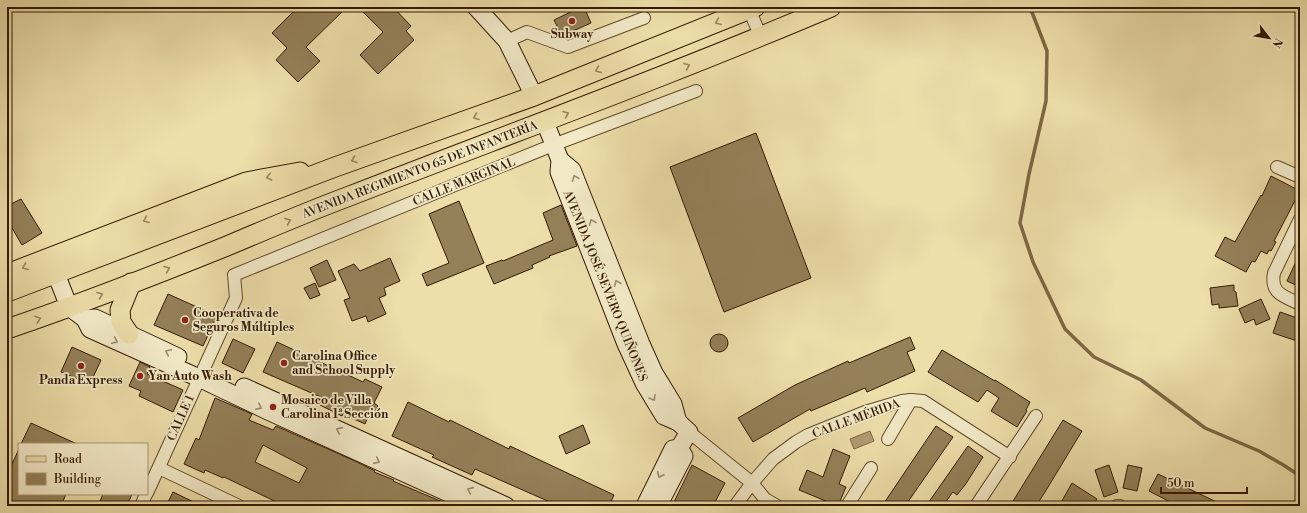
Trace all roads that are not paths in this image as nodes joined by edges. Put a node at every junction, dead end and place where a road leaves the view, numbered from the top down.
1 (476, 7) edge
2 (831, 7) edge
3 (751, 8) edge
4 (644, 18) dead end
5 (761, 37) junction
6 (507, 41) junction
7 (696, 91) dead end
8 (534, 96) junction
9 (545, 122) junction
10 (556, 153) junction
11 (1277, 167) dead end
12 (1300, 177) edge
13 (1300, 219) edge
14 (52, 265) junction
15 (7, 274) edge
16 (234, 275) joint
17 (131, 283) junction
18 (7, 292) edge
19 (1300, 304) edge
20 (69, 308) junction
21 (85, 319) junction
22 (7, 329) edge
23 (129, 334) junction
24 (201, 373) junction
25 (911, 400) junction
26 (1036, 416) dead end
27 (684, 427) junction
28 (888, 439) dead end
29 (1010, 457) junction
30 (159, 468) junction
31 (871, 468) dead end
32 (752, 483) junction
33 (148, 491) edge
34 (146, 495) edge
35 (653, 504) edge
36 (141, 506) edge
37 (239, 506) edge
38 (477, 506) edge
39 (506, 506) edge
40 (735, 506) edge
41 (777, 506) edge
42 (847, 506) edge
43 (976, 506) edge

1 - 6 street
2 - 5 main road, AVENIDA REGIMIENTO 65 DE INFANTERÍA
3 - 5 street
3 -> 8 main road
4 - 6 street
9 -> 5 main road, AVENIDA REGIMIENTO 65 DE INFANTERÍA
6 - 8 street
7 - 10 street, CALLE MARGINAL
8 -> 14 main road
9 - 10 street, AVENIDA JOSÉ SEVERO QUIÑONES
17 -> 9 main road, AVENIDA REGIMIENTO 65 DE INFANTERÍA
10 - 16 street, CALLE MARGINAL
10 - 27 street, AVENIDA JOSÉ SEVERO QUIÑONES
11 - 12 street
13 - 19 street
14 -> 15 main road
14 - 18 main road
14 - 20 street
16 - 24 street, CALLE 1
20 -> 17 main road, AVENIDA REGIMIENTO 65 DE INFANTERÍA
17 - 23 main road
20 - 21 street
22 -> 20 main road, AVENIDA REGIMIENTO 65 DE INFANTERÍA
21 - 23 street
21 -> 24 street
24 -> 23 street
24 - 30 street, CALLE 1
24 -> 38 street
39 -> 24 street
25 - 28 street
25 - 29 street, CALLE MÉRIDA
25 - 32 street, CALLE MÉRIDA
26 - 29 street
27 - 32 street
27 - 35 street
29 - 43 street
30 - 33 street, CALLE 1
30 - 37 street
31 - 42 street
32 - 40 street, CALLE MÉRIDA
32 - 41 street
34 - 36 street, CALLE 1

